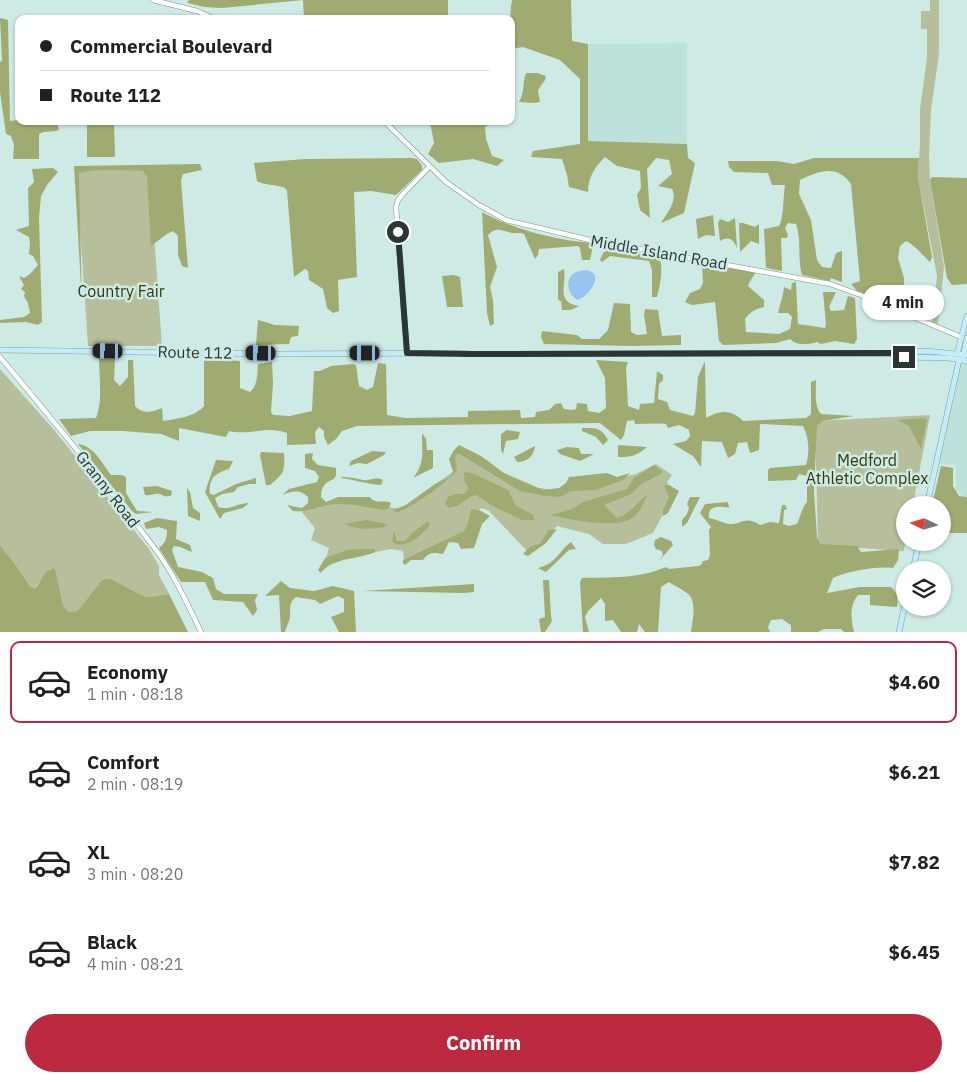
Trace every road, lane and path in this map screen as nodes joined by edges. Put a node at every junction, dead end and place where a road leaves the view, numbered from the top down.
1 (153, 0) edge
2 (206, 15) edge
3 (388, 125) edge
4 (429, 167) junction
5 (967, 316) edge
6 (964, 338) edge
7 (0, 350) edge
8 (407, 353) junction
9 (0, 357) edge
10 (962, 357) edge
11 (929, 496) edge
12 (902, 616) edge
13 (202, 632) edge
14 (898, 632) edge

1 - 2 street
3 - 4 street, Middle Island Road
4 - 6 street, Middle Island Road
4 - 8 street
5 - 6 main road
6 - 10 main road
7 - 8 main road, Route 112
8 - 10 main road, Route 112
9 - 13 street, Granny Road
10 - 11 main road
12 - 14 main road

